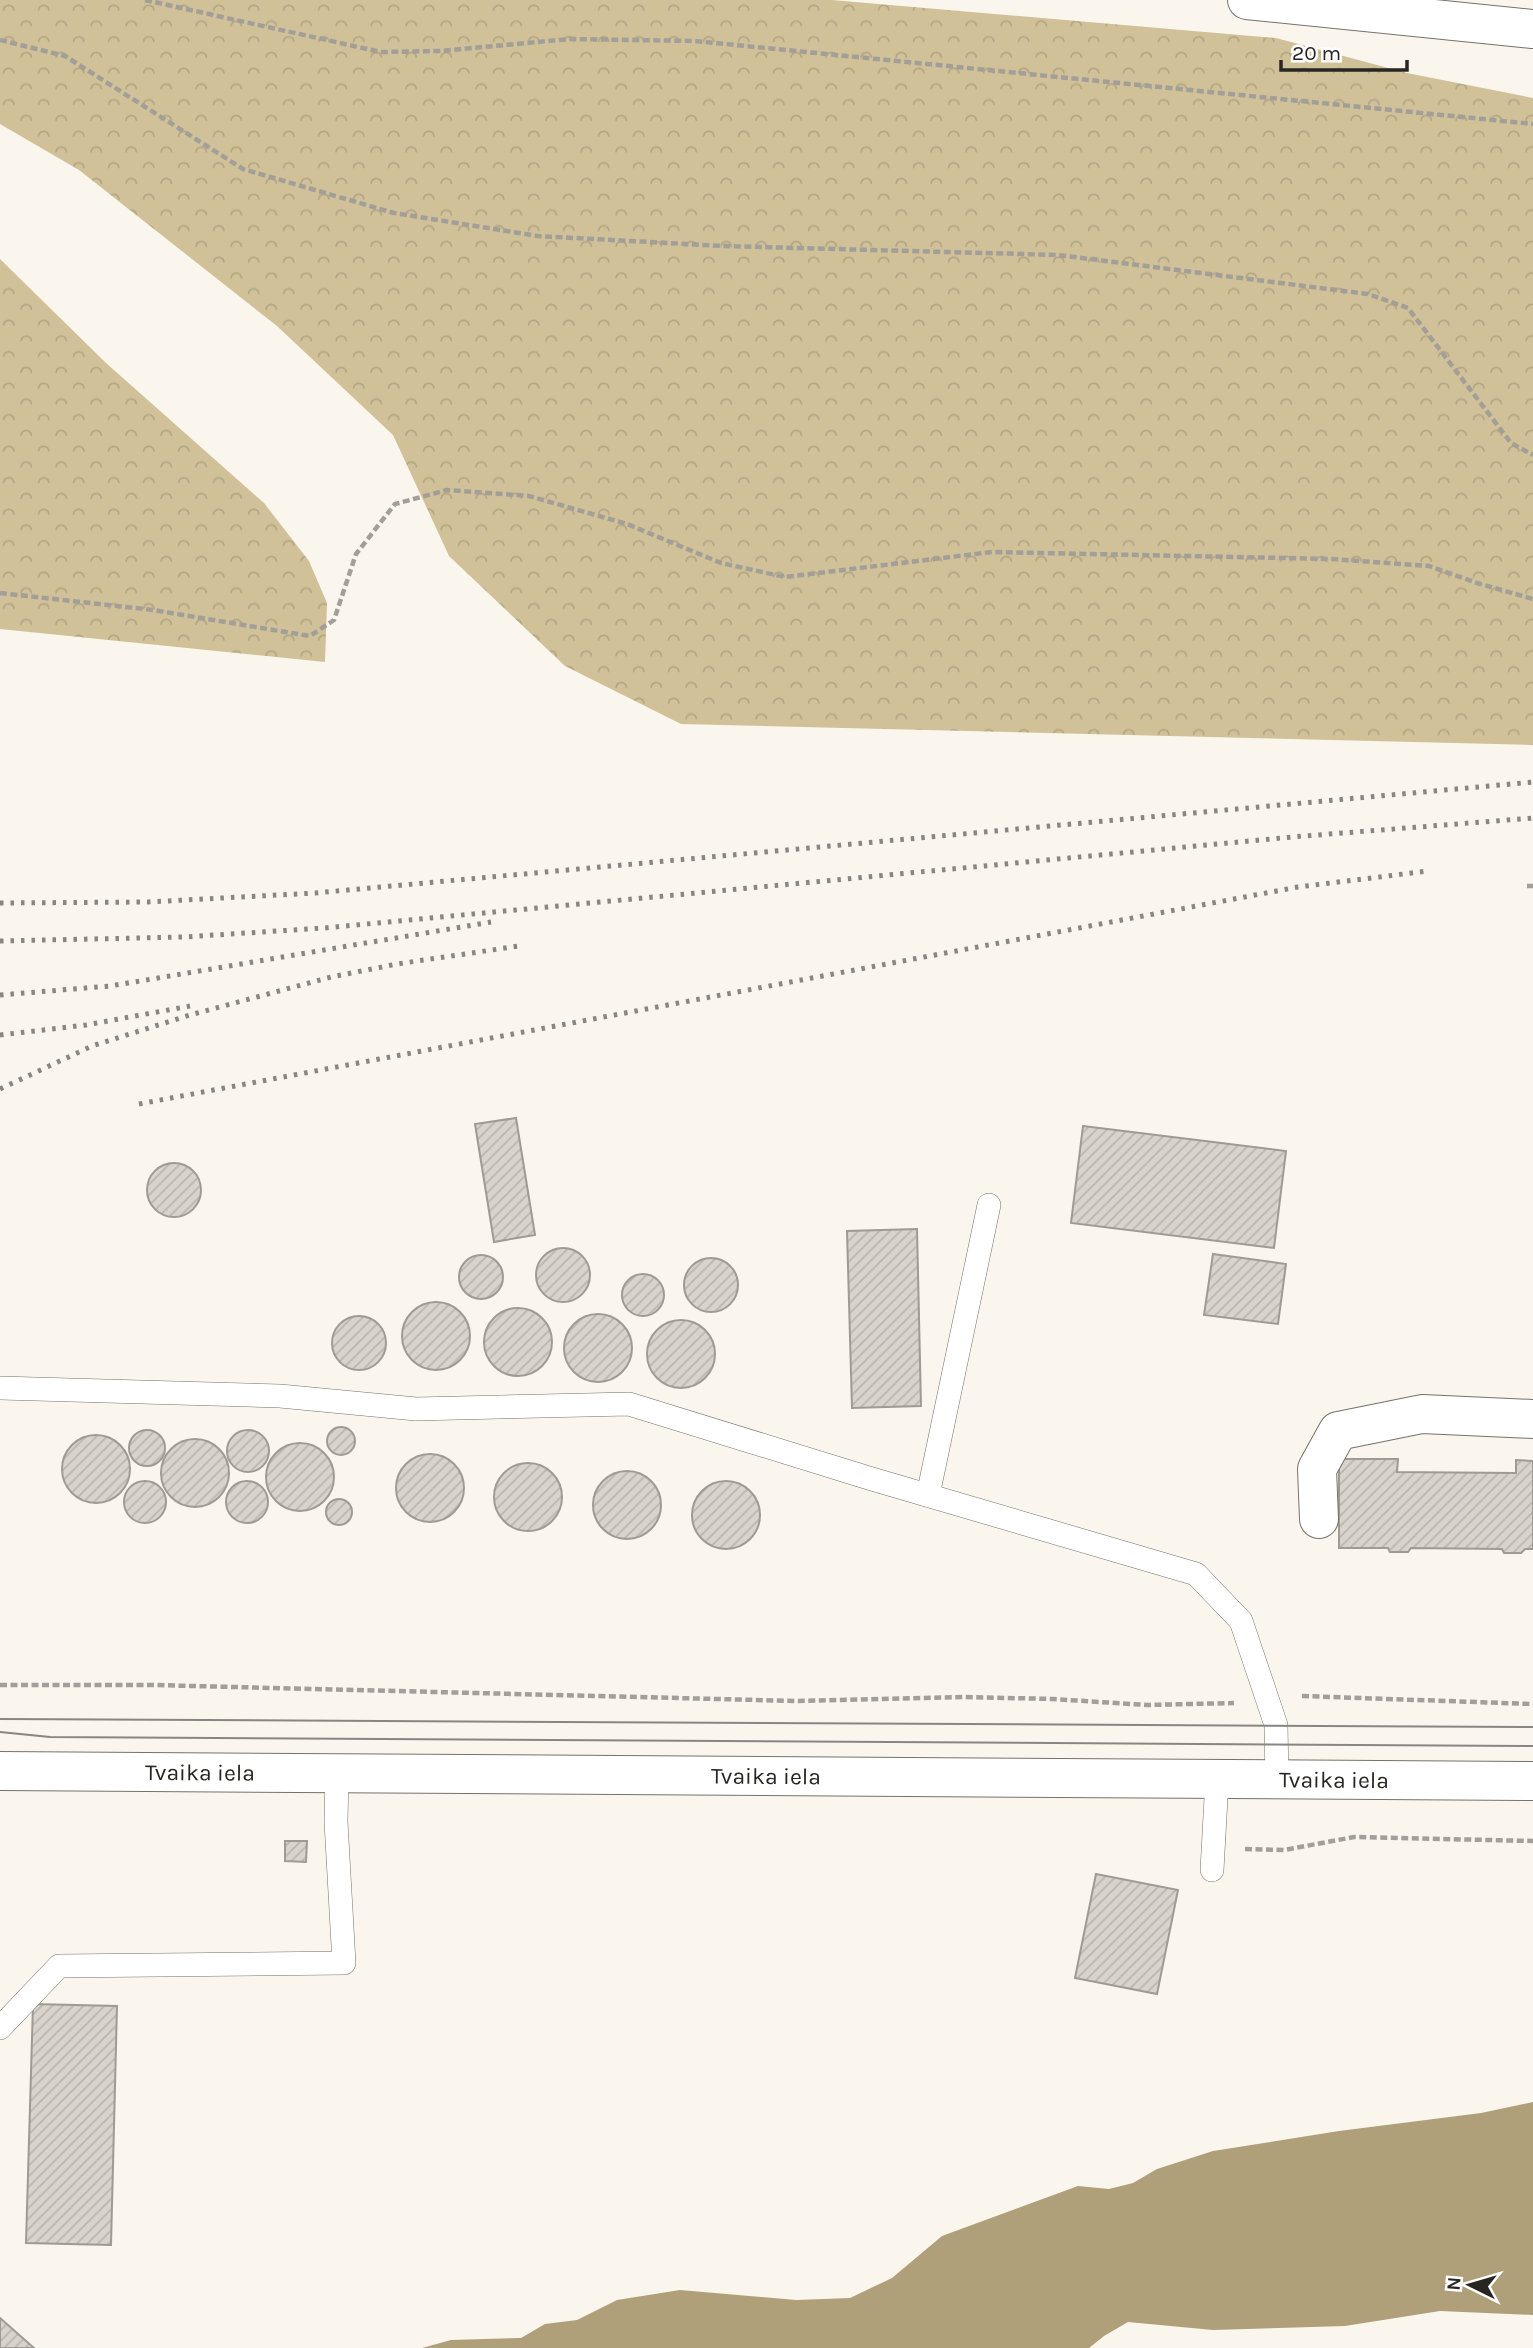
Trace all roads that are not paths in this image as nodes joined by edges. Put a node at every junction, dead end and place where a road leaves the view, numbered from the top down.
1 (1247, 0) edge
2 (1533, 29) edge
3 (989, 1205) dead end
4 (0, 1388) edge
5 (1533, 1419) edge
6 (928, 1495) junction
7 (1319, 1519) dead end
8 (0, 1771) edge
9 (337, 1773) junction
10 (1217, 1780) junction
11 (1277, 1780) junction
12 (1533, 1781) edge
13 (1213, 1859) road end
14 (0, 2028) edge

1 - 2 street
3 - 6 lane
4 - 6 lane
5 - 7 street
6 - 11 lane
8 - 9 street, Tvaika iela
9 - 10 street, Tvaika iela
9 - 14 lane
10 - 11 street, Tvaika iela
10 - 13 lane
11 - 12 street, Tvaika iela

